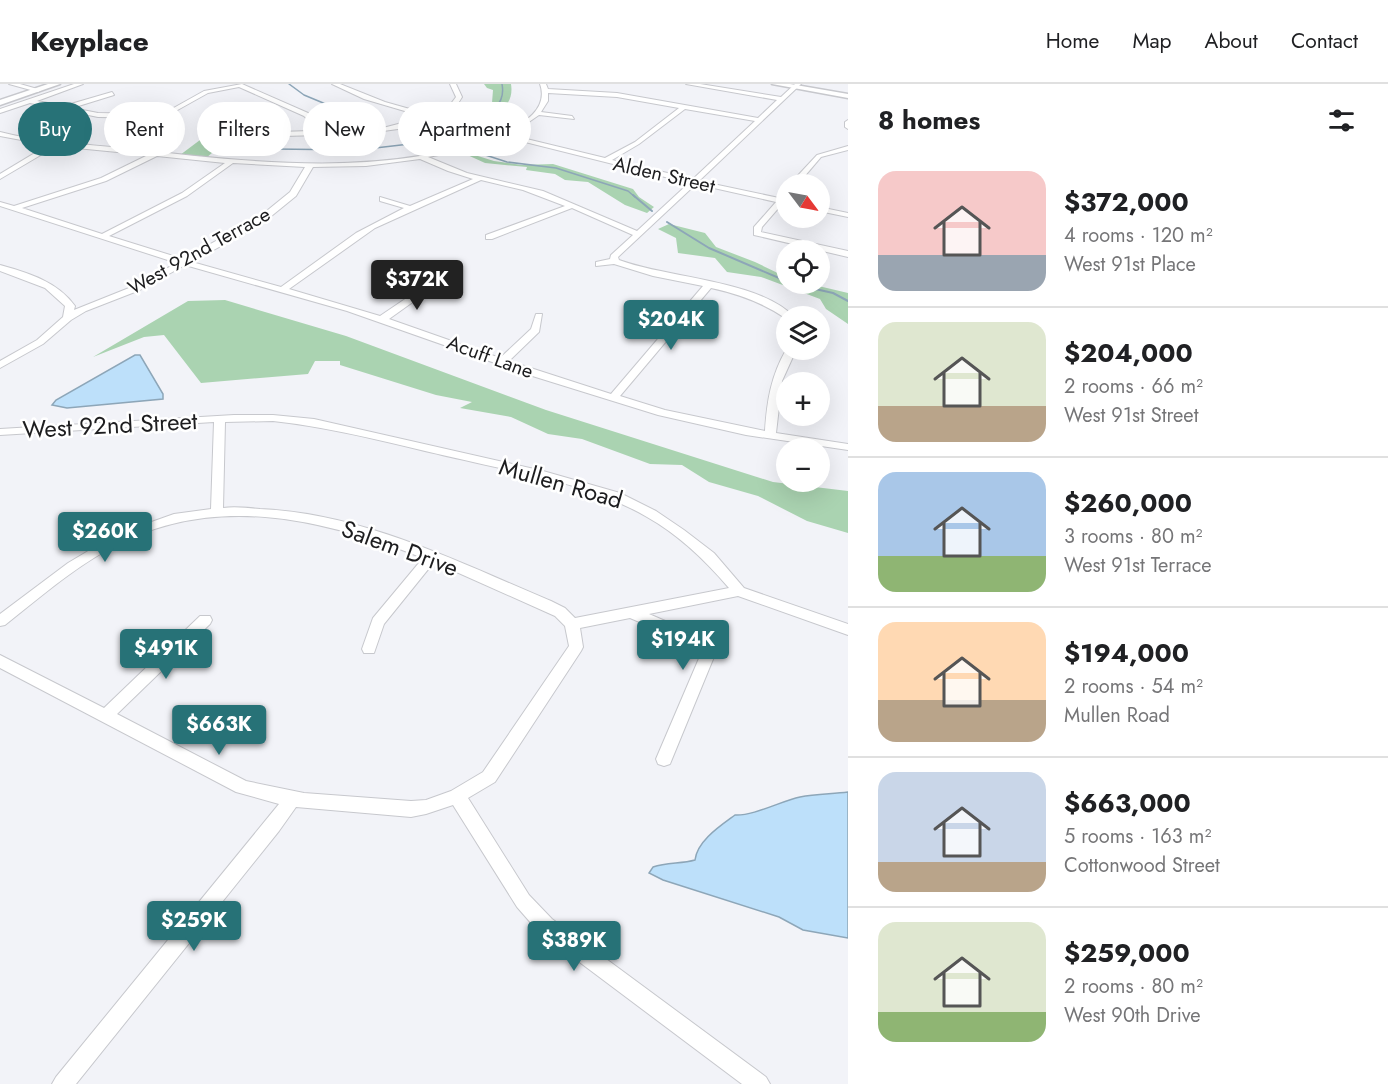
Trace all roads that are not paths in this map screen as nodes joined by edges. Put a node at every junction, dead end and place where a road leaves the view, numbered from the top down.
1 (12, 84) edge
2 (56, 84) edge
3 (80, 84) edge
4 (335, 84) edge
5 (453, 84) edge
6 (689, 84) edge
7 (776, 84) edge
8 (239, 85) edge
9 (796, 85) edge
10 (545, 88) edge
11 (38, 90) junction
12 (112, 94) dead end
13 (379, 96) dead end
14 (848, 96) edge
15 (369, 99) junction
16 (781, 99) junction
17 (29, 101) junction
18 (33, 102) edge
19 (85, 102) edge
20 (274, 102) edge
21 (456, 102) edge
22 (0, 103) edge
23 (398, 107) edge
24 (684, 107) junction
25 (0, 111) edge
26 (92, 113) edge
27 (537, 113) junction
28 (531, 118) edge
29 (572, 118) dead end
30 (758, 120) junction
31 (848, 122) edge
32 (848, 127) edge
33 (0, 134) edge
34 (18, 137) edge
35 (531, 143) edge
36 (848, 148) edge
37 (35, 156) edge
38 (152, 156) edge
39 (174, 156) edge
40 (427, 156) edge
41 (422, 157) junction
42 (605, 161) junction
43 (230, 162) junction
44 (310, 165) junction
45 (803, 174) edge
46 (0, 177) edge
47 (480, 178) junction
48 (691, 182) junction
49 (776, 198) edge
50 (383, 199) dead end
51 (0, 204) edge
52 (571, 206) junction
53 (410, 208) junction
54 (776, 208) edge
55 (13, 209) junction
56 (830, 211) edge
57 (848, 215) edge
58 (638, 234) junction
59 (101, 237) junction
60 (489, 237) dead end
61 (848, 254) edge
62 (615, 261) junction
63 (185, 262) junction
64 (599, 264) dead end
65 (0, 268) edge
66 (429, 281) dead end
67 (708, 286) junction
68 (282, 290) junction
69 (66, 300) junction
70 (103, 300) junction
71 (776, 308) edge
72 (540, 316) dead end
73 (68, 318) junction
74 (383, 319) junction
75 (784, 360) edge
76 (502, 362) junction
77 (0, 365) edge
78 (613, 398) junction
79 (220, 419) junction
80 (0, 432) edge
81 (770, 436) junction
82 (848, 447) edge
83 (217, 512) junction
84 (431, 557) junction
85 (739, 591) junction
86 (632, 612) junction
87 (205, 620) dead end
88 (0, 621) edge
89 (572, 624) junction
90 (848, 630) edge
91 (369, 649) dead end
92 (0, 661) edge
93 (105, 716) junction
94 (664, 759) dead end
95 (457, 796) junction
96 (293, 798) junction
97 (63, 1084) edge
98 (759, 1084) edge

1 - 11 street
2 - 11 main road
3 - 17 street
4 - 15 street, Alden Street
5 - 21 street
6 - 16 street
7 - 9 main road
8 - 20 street
8 - 26 street
9 - 14 main road
9 - 16 street
10 - 24 street
10 - 27 street
11 - 22 main road
12 - 19 street
13 - 15 street
15 - 23 street, Alden Street
16 - 30 street
17 - 18 street
17 - 25 street
24 - 30 street
24 - 42 street
27 - 28 street
27 - 29 street
30 - 48 street
31 - 32 street
33 - 34 street
35 - 42 street, Alden Street
36 - 45 street
37 - 46 street
38 - 55 street
39 - 43 street
40 - 41 street
41 - 44 street
41 - 47 street
42 - 48 street, Alden Street
43 - 44 street
43 - 59 street
44 - 63 street, West 92nd Terrace
47 - 52 street
47 - 53 street
48 - 49 street, Alden Street
48 - 58 street
50 - 53 street
51 - 55 street, Acuff Lane
52 - 58 street
52 - 60 street
53 - 68 street
54 - 61 street
55 - 59 street, Acuff Lane
56 - 57 street
58 - 62 street
59 - 63 street, Acuff Lane
62 - 64 street
62 - 67 street
63 - 68 street, Acuff Lane
63 - 70 street, West 92nd Terrace
65 - 69 street
66 - 74 street
67 - 71 street
67 - 78 street
68 - 74 street, Acuff Lane
69 - 70 street, West 92nd Terrace
69 - 73 street
70 - 73 street, West 92nd Terrace
72 - 76 street
73 - 77 street, West 92nd Terrace
74 - 76 street, Acuff Lane
75 - 81 street
76 - 78 street, Acuff Lane
78 - 81 street, Acuff Lane
79 - 80 street, West 92nd Street
79 - 83 street
79 - 85 street, Mullen Road
81 - 82 street, Acuff Lane
83 - 84 street, Salem Drive
83 - 88 street, Salem Drive
84 - 89 street, Salem Drive
84 - 91 street
85 - 86 street
85 - 90 street
86 - 89 street
86 - 94 street
87 - 93 street
89 - 95 street
92 - 93 street
93 - 96 street
95 - 96 street
95 - 98 street
96 - 97 street

